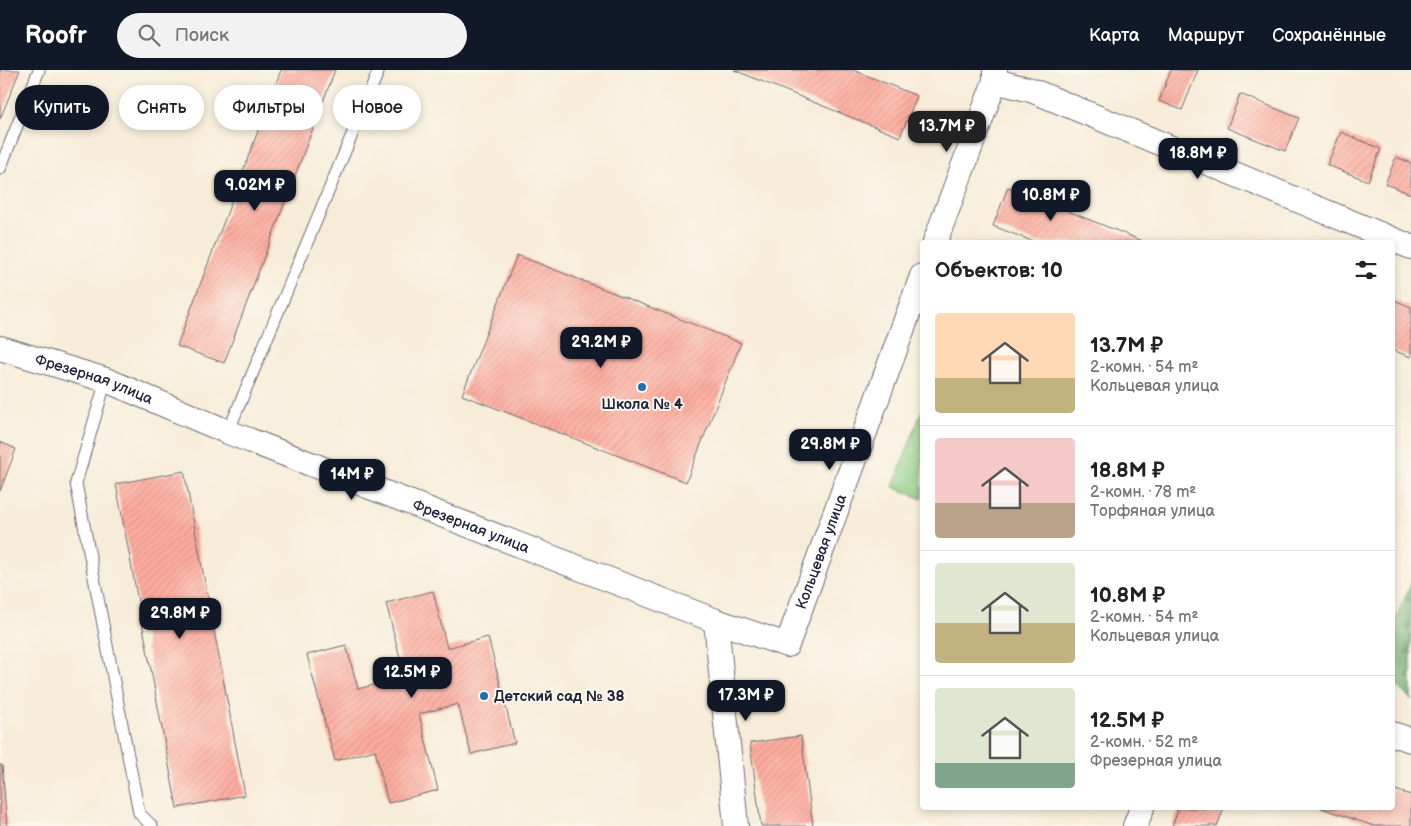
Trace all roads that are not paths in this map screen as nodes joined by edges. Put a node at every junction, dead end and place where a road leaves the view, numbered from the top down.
1 (39, 70) edge
2 (379, 70) edge
3 (995, 76) edge
4 (0, 169) edge
5 (936, 240) edge
6 (1394, 240) edge
7 (1395, 240) edge
8 (1411, 247) edge
9 (920, 281) edge
10 (0, 348) edge
11 (106, 380) junction
12 (228, 432) junction
13 (716, 621) junction
14 (1395, 735) edge
15 (1411, 740) edge
16 (1141, 810) edge
17 (152, 826) edge
18 (736, 826) edge
19 (1135, 826) edge

1 - 4 lane
2 - 12 lane
3 - 5 street
3 - 6 street
7 - 8 street
9 - 13 street, Кольцевая улица
10 - 11 street, Фрезерная улица
11 - 12 street, Фрезерная улица
11 - 17 lane
12 - 13 street, Фрезерная улица
13 - 18 street
14 - 15 street
16 - 19 street

